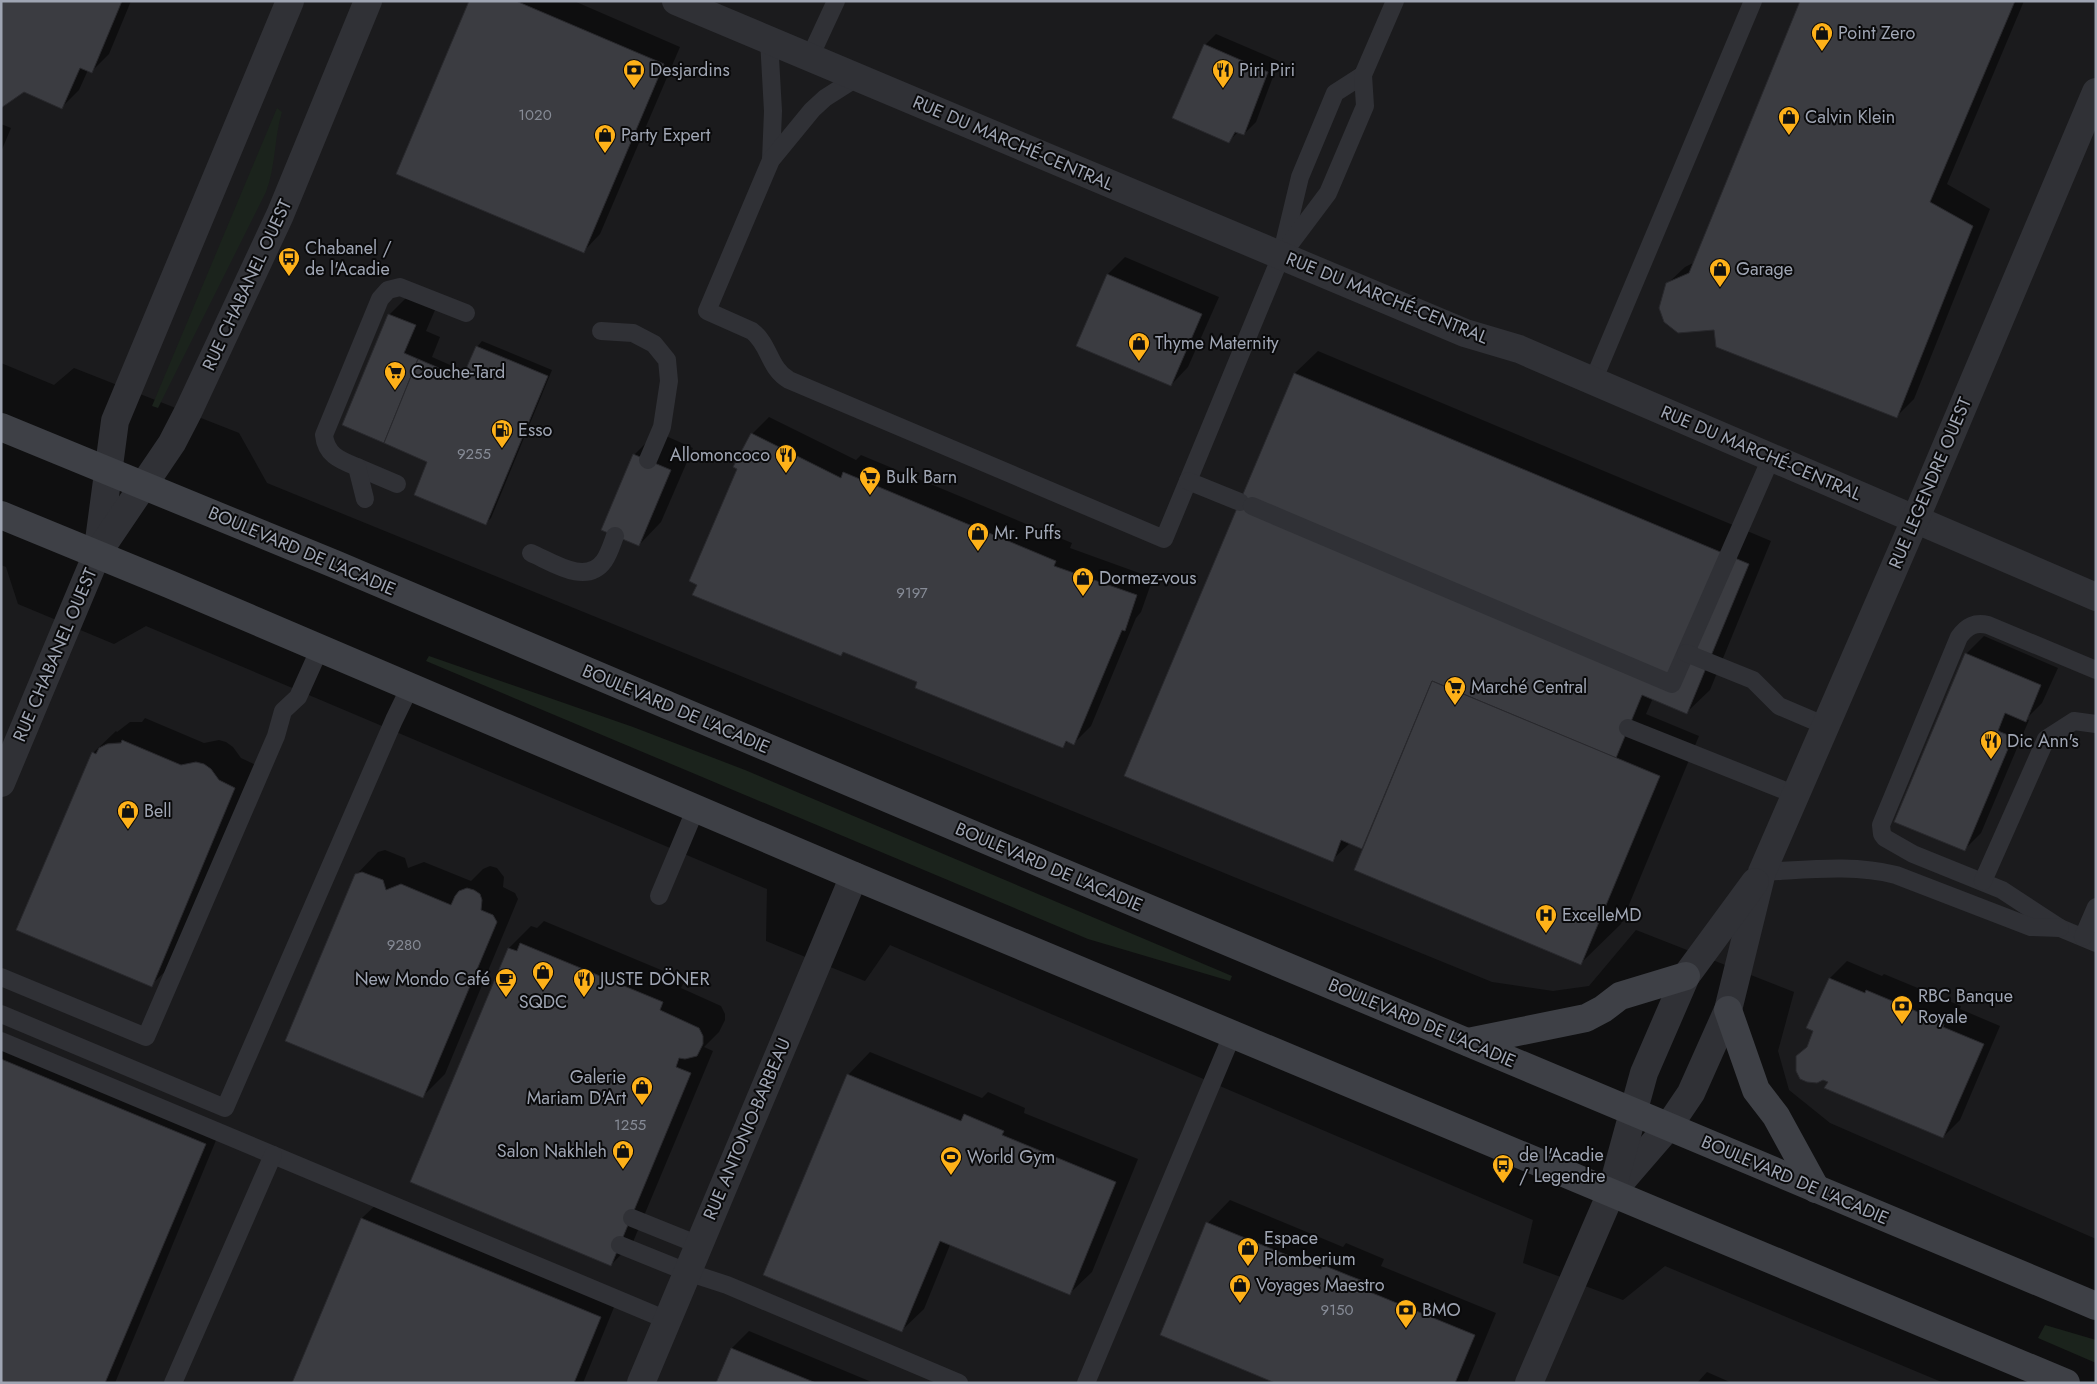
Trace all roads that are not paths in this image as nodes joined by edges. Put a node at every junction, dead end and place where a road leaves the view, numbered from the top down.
1 (290, 1) edge
2 (368, 1) edge
3 (676, 1) edge
4 (836, 1) edge
5 (1395, 1) edge
6 (1753, 1) edge
7 (769, 40) junction
8 (810, 57) junction
9 (1363, 75) junction
10 (858, 77) junction
11 (2096, 92) edge
12 (771, 160) junction
13 (1282, 256) junction
14 (466, 313) dead end
15 (601, 331) dead end
16 (1593, 380) junction
17 (1, 427) edge
18 (1771, 458) junction
19 (648, 460) dead end
20 (357, 467) junction
21 (108, 471) junction
22 (1188, 481) junction
23 (397, 484) dead end
24 (144, 485) junction
25 (365, 500) dead end
26 (1, 515) edge
27 (1915, 520) junction
28 (615, 536) dead end
29 (97, 554) junction
30 (532, 554) dead end
31 (2096, 597) edge
32 (320, 648) junction
33 (1686, 653) junction
34 (2096, 670) edge
35 (410, 687) junction
36 (2096, 724) edge
37 (1826, 726) junction
38 (1628, 728) dead end
39 (1, 783) edge
40 (1796, 795) junction
41 (696, 808) junction
42 (1762, 872) junction
43 (854, 876) junction
44 (1983, 881) junction
45 (658, 896) dead end
46 (2096, 907) edge
47 (2060, 928) junction
48 (2089, 940) edge
49 (1686, 976) junction
50 (1, 977) edge
51 (1728, 1010) junction
52 (1, 1014) edge
53 (1233, 1033) junction
54 (1, 1041) edge
55 (1468, 1042) junction
56 (225, 1108) junction
57 (1633, 1112) junction
58 (1668, 1127) junction
59 (216, 1131) junction
60 (273, 1155) junction
61 (1816, 1189) junction
62 (1612, 1193) junction
63 (632, 1218) dead end
64 (620, 1245) dead end
65 (699, 1245) junction
66 (687, 1272) junction
67 (2096, 1306) edge
68 (667, 1320) junction
69 (173, 1383) edge
70 (641, 1383) edge
71 (959, 1383) edge
72 (1086, 1383) edge
73 (1529, 1383) edge
74 (2066, 1383) edge

1 - 21 street, RUE CHABANEL OUEST
2 - 24 street, RUE CHABANEL OUEST
3 - 7 street, RUE DU MARCHÉ-CENTRAL
4 - 8 lane
5 - 9 lane
6 - 16 lane
7 - 8 street, RUE DU MARCHÉ-CENTRAL
7 - 12 lane
8 - 10 street, RUE DU MARCHÉ-CENTRAL
9 - 13 lane
9 - 13 lane
10 - 12 lane
10 - 13 street, RUE DU MARCHÉ-CENTRAL
11 - 27 street, RUE LEGENDRE OUEST
12 - 22 lane
13 - 16 street, RUE DU MARCHÉ-CENTRAL
13 - 22 lane
14 - 20 lane
15 - 19 lane
16 - 18 street, RUE DU MARCHÉ-CENTRAL
17 - 21 main road, BOULEVARD DE L'ACADIE
18 - 27 street, RUE DU MARCHÉ-CENTRAL
18 - 33 lane
20 - 23 lane
20 - 25 lane
21 - 24 main road, BOULEVARD DE L'ACADIE
21 - 29 street, RUE CHABANEL OUEST
22 - 33 lane
24 - 29 street, RUE CHABANEL OUEST
24 - 55 main road, BOULEVARD DE L'ACADIE
26 - 29 main road
27 - 31 street, RUE DU MARCHÉ-CENTRAL
27 - 37 street, RUE LEGENDRE OUEST
28 - 30 lane
29 - 32 main road
29 - 39 street, RUE CHABANEL OUEST
32 - 35 main road
32 - 50 lane
33 - 37 lane
34 - 44 lane
35 - 41 main road
35 - 56 lane
36 - 44 lane
37 - 40 street, RUE LEGENDRE OUEST
38 - 40 lane
40 - 42 street, RUE LEGENDRE OUEST
41 - 43 main road
41 - 45 lane
42 - 47 lane
42 - 49 street, RUE LEGENDRE OUEST
42 - 51 street, RUE LEGENDRE OUEST
43 - 53 main road
43 - 65 street, RUE ANTONIO-BARBEAU
44 - 47 lane
46 - 48 lane
47 - 48 lane
49 - 55 main road
49 - 57 street, RUE LEGENDRE OUEST
51 - 58 street, RUE LEGENDRE OUEST
51 - 61 main road
52 - 56 lane
53 - 62 main road
53 - 72 lane
54 - 59 lane
55 - 57 main road, BOULEVARD DE L'ACADIE
56 - 59 lane
57 - 58 main road, BOULEVARD DE L'ACADIE
57 - 62 street, RUE LEGENDRE OUEST
58 - 61 main road, BOULEVARD DE L'ACADIE
58 - 62 street, RUE LEGENDRE OUEST
59 - 60 lane
60 - 68 lane
60 - 69 lane
61 - 67 main road, BOULEVARD DE L'ACADIE
62 - 73 street, RUE LEGENDRE OUEST
62 - 74 main road
63 - 65 lane
64 - 66 lane
65 - 66 street, RUE ANTONIO-BARBEAU
66 - 68 street, RUE ANTONIO-BARBEAU
66 - 71 lane
68 - 70 street, RUE ANTONIO-BARBEAU

